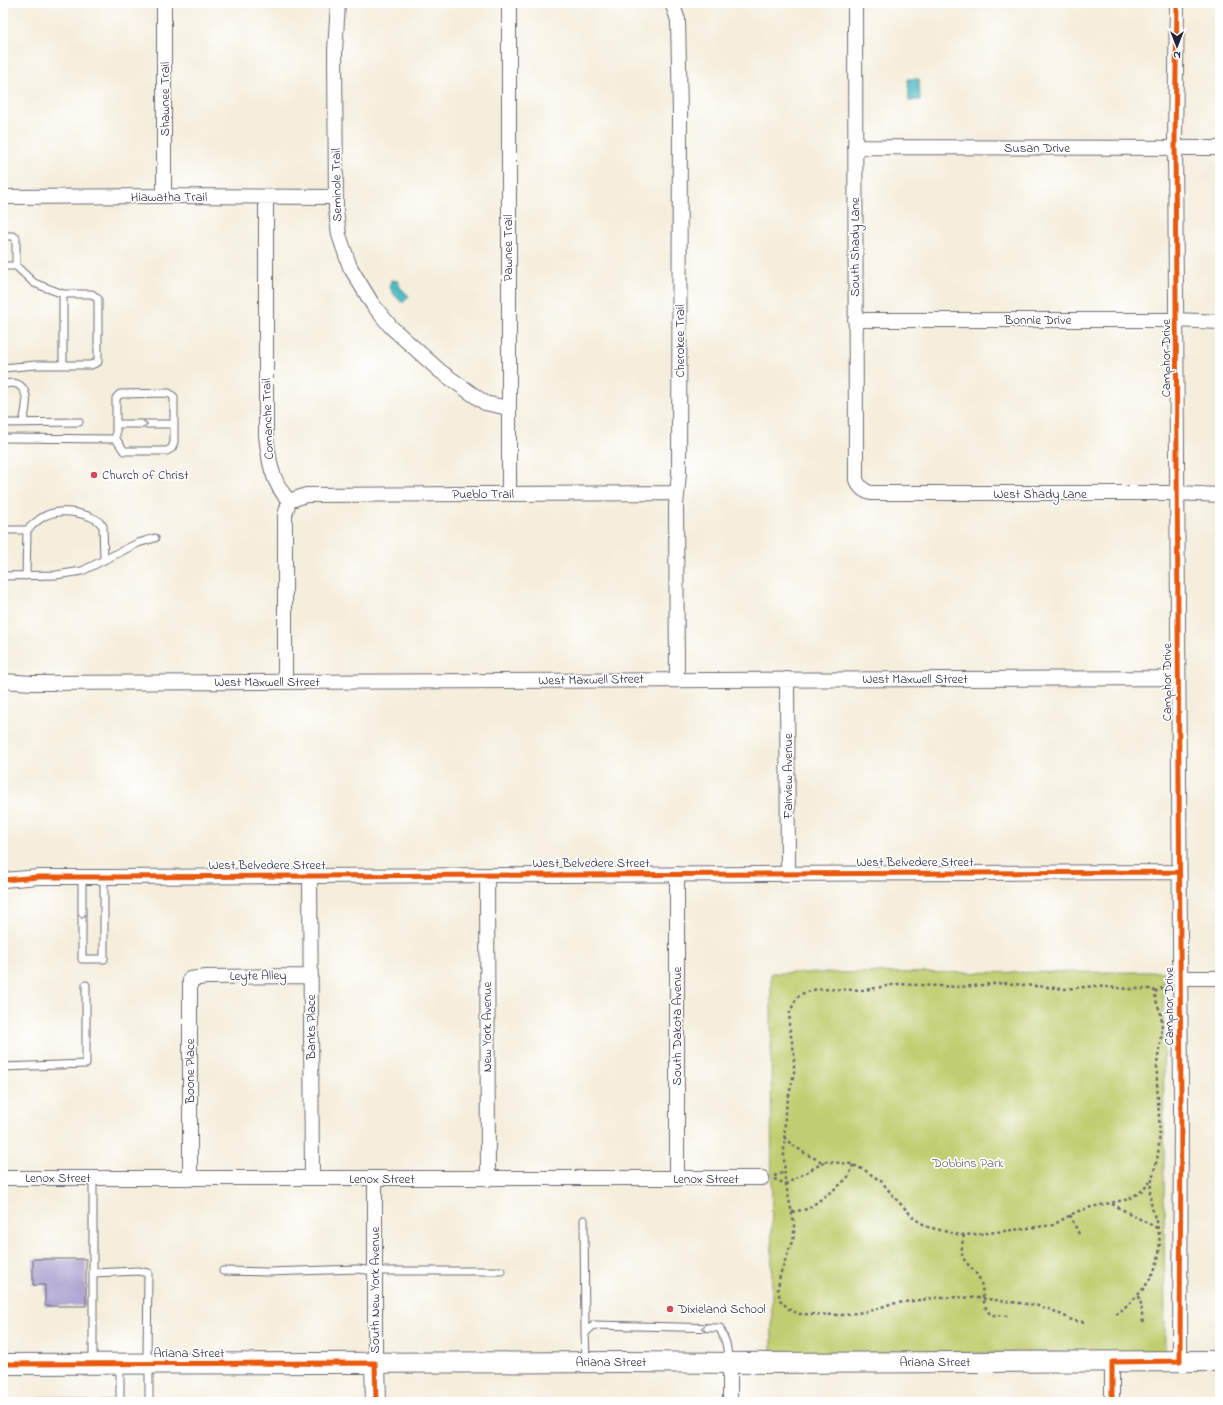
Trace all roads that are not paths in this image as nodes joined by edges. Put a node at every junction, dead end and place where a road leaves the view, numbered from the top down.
1 (164, 3) edge
2 (338, 3) edge
3 (509, 3) edge
4 (672, 3) edge
5 (855, 3) edge
6 (1178, 3) edge
7 (855, 147) junction
8 (1176, 148) junction
9 (1220, 148) edge
10 (164, 196) junction
11 (3, 197) edge
12 (266, 197) junction
13 (335, 197) junction
14 (3, 236) edge
15 (3, 266) edge
16 (16, 266) junction
17 (63, 294) junction
18 (856, 320) junction
19 (1176, 320) junction
20 (1220, 322) edge
21 (63, 365) junction
22 (3, 368) edge
23 (3, 384) edge
24 (508, 408) junction
25 (23, 422) junction
26 (79, 422) dead end
27 (3, 423) edge
28 (116, 424) junction
29 (174, 424) junction
30 (3, 438) edge
31 (116, 439) junction
32 (862, 489) joint
33 (677, 493) junction
34 (1178, 493) junction
35 (509, 494) junction
36 (1220, 495) edge
37 (290, 501) junction
38 (3, 530) edge
39 (27, 530) junction
40 (155, 538) dead end
41 (104, 560) junction
42 (3, 576) edge
43 (26, 576) junction
44 (1178, 678) junction
45 (677, 679) junction
46 (787, 679) junction
47 (3, 681) edge
48 (285, 682) junction
49 (1179, 872) junction
50 (677, 874) junction
51 (788, 874) junction
52 (310, 875) junction
53 (487, 875) junction
54 (82, 877) junction
55 (104, 877) junction
56 (3, 880) edge
57 (311, 976) junction
58 (206, 977) joint
59 (1180, 978) junction
60 (1220, 978) edge
61 (86, 985) dead end
62 (3, 1067) edge
63 (3, 1178) edge
64 (93, 1178) junction
65 (312, 1178) junction
66 (762, 1178) dead end
67 (190, 1179) junction
68 (376, 1179) junction
69 (488, 1179) junction
70 (677, 1179) junction
71 (584, 1220) dead end
72 (376, 1271) junction
73 (501, 1271) dead end
74 (223, 1272) dead end
75 (93, 1273) junction
76 (586, 1333) junction
77 (1180, 1361) junction
78 (1220, 1361) edge
79 (586, 1362) junction
80 (1112, 1362) junction
81 (93, 1363) junction
82 (375, 1363) junction
83 (730, 1363) junction
84 (3, 1364) edge
85 (120, 1364) junction
86 (149, 1364) junction
87 (37, 1402) edge
88 (119, 1402) edge
89 (149, 1402) edge
90 (376, 1402) edge
91 (730, 1402) edge
92 (1112, 1402) edge

1 - 10 street, Shawnee Trail
2 - 13 street, Seminole Trail
3 - 24 street, Pawnee Trail
4 - 33 street, Cherokee Trail
5 - 7 street, South Shady Lane
6 - 8 street, Camphor Drive
7 - 8 street, Susan Drive
7 - 18 street, South Shady Lane
8 - 9 street, Susan Drive
8 - 19 street, Camphor Drive
10 - 11 street, Hiawatha Trail
10 - 12 street, Hiawatha Trail
12 - 13 street, Hiawatha Trail
12 - 37 street, Comanche Trail
13 - 24 street, Seminole Trail
14 - 16 lane
15 - 16 lane
16 - 17 lane
17 - 21 lane
17 - 21 lane
18 - 19 street, Bonnie Drive
18 - 32 street, South Shady Lane
19 - 20 street, Bonnie Drive
19 - 34 street, Camphor Drive
21 - 22 lane
23 - 25 lane
24 - 35 street, Pawnee Trail
25 - 26 lane
25 - 27 lane
28 -> 29 lane
28 - 29 lane
28 - 31 lane
29 - 31 lane
30 - 31 lane
32 - 34 street, West Shady Lane
33 - 35 street, Pueblo Trail
33 - 45 street, Cherokee Trail
34 - 36 street, West Shady Lane
34 - 44 street, Camphor Drive
35 - 37 street, Pueblo Trail
37 - 48 street
38 - 39 lane
39 - 41 lane
39 - 43 lane
40 - 41 lane
41 - 43 lane
42 - 43 lane
44 - 46 street, West Maxwell Street
44 - 49 street, Camphor Drive
45 - 46 street, West Maxwell Street
45 - 48 street, West Maxwell Street
46 - 51 street, Fairview Avenue
47 - 48 street, West Maxwell Street
49 - 51 street, West Belvedere Street
49 - 59 street, Camphor Drive
50 - 51 street, West Belvedere Street
50 - 53 street, West Belvedere Street
50 - 70 street, South Dakota Avenue
52 - 53 street, West Belvedere Street
52 - 55 street, West Belvedere Street
52 - 57 street, Banks Place
53 - 69 street, New York Avenue
54 - 55 street, West Belvedere Street
54 -> 55 lane
54 - 56 street, West Belvedere Street
57 - 58 street, Leyte Alley
57 - 65 street, Banks Place
58 - 67 street, Boone Place
59 - 60 street
59 - 77 street, Camphor Drive
61 - 62 lane
63 - 64 street, Lenox Street
64 - 67 street, Lenox Street
64 - 75 lane
65 - 67 street, Lenox Street
65 - 68 street, Lenox Street
66 - 70 street, Lenox Street
68 - 69 street, Lenox Street
68 - 72 street, South New York Avenue
69 - 70 street, Lenox Street
71 - 76 lane
72 - 73 lane
72 - 74 lane
72 - 82 street, South New York Avenue
75 - 81 lane
75 - 86 lane
76 - 79 lane
83 -> 76 lane
77 - 78 street, Ariana Street
77 - 80 street, Ariana Street
79 - 82 street, Ariana Street
79 - 83 street, Ariana Street
80 - 83 street, Ariana Street
80 - 92 street
81 - 84 street, Ariana Street
81 - 85 street, Ariana Street
82 - 86 street, Ariana Street
82 - 90 street, South New York Avenue
83 - 91 street
85 - 86 street, Ariana Street
85 - 88 lane
86 - 89 lane
87 - 88 lane

